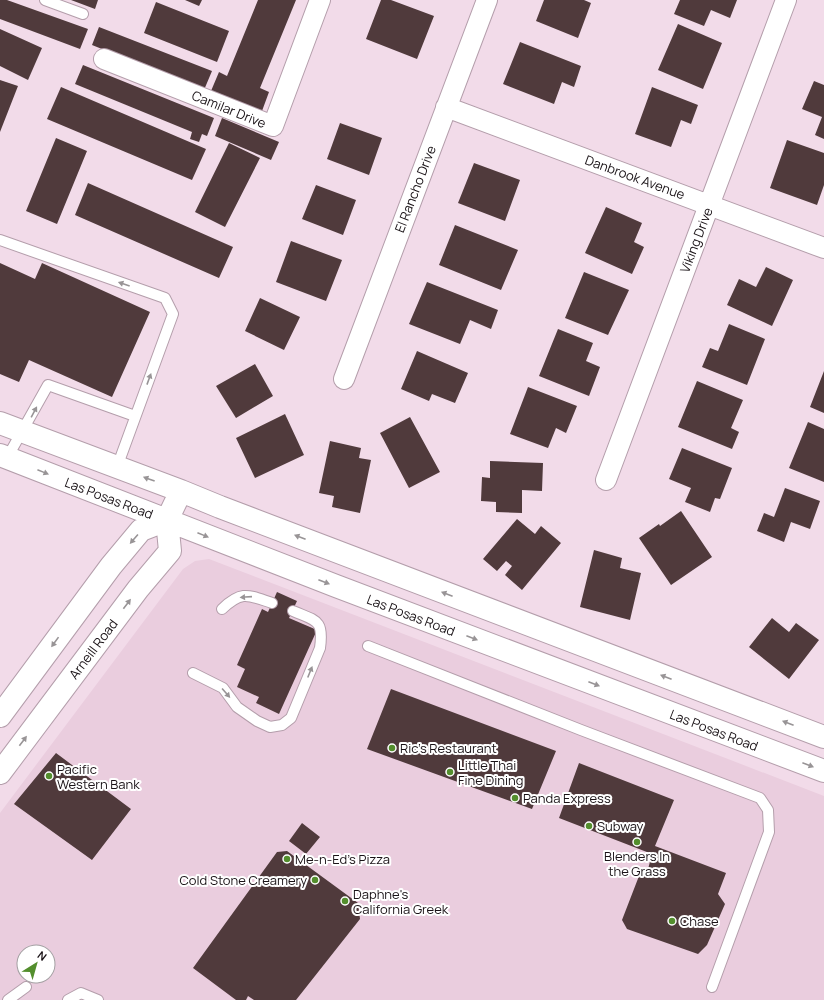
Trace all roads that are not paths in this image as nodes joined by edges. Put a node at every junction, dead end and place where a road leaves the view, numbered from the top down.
1 (45, 0) edge
2 (320, 0) edge
3 (487, 0) edge
4 (786, 0) edge
5 (83, 14) dead end
6 (104, 59) dead end
7 (446, 107) junction
8 (709, 205) junction
9 (0, 240) edge
10 (824, 248) edge
11 (344, 379) dead end
12 (135, 416) junction
13 (0, 423) edge
14 (23, 431) junction
15 (4, 456) edge
16 (118, 467) junction
17 (606, 480) dead end
18 (181, 491) junction
19 (167, 520) junction
20 (272, 603) dead end
21 (222, 609) dead end
22 (293, 611) dead end
23 (368, 646) dead end
24 (193, 673) dead end
25 (0, 716) edge
26 (824, 737) edge
27 (824, 771) edge
28 (0, 773) edge
29 (712, 986) dead end
30 (26, 987) dead end
31 (8, 1000) edge
32 (68, 1000) edge
33 (98, 1000) edge

1 - 5 lane
2 - 6 street, Camilar Drive
3 - 7 street, El Rancho Drive
4 - 8 street, Viking Drive
7 - 8 street, Danbrook Avenue
7 - 11 street, El Rancho Drive
8 - 10 street, Danbrook Avenue
8 - 17 street, Viking Drive
12 -> 9 lane
14 -> 12 lane
12 - 16 lane
13 - 14 main road
14 - 15 lane
14 - 16 main road
15 -> 19 main road, Las Posas Road
18 -> 16 main road
18 - 19 main road
26 -> 18 main road
19 -> 25 main road
19 -> 27 main road, Las Posas Road
28 -> 19 main road, Arneill Road
20 -> 21 lane
24 -> 22 lane
23 - 29 lane
30 - 31 lane
32 - 33 lane

